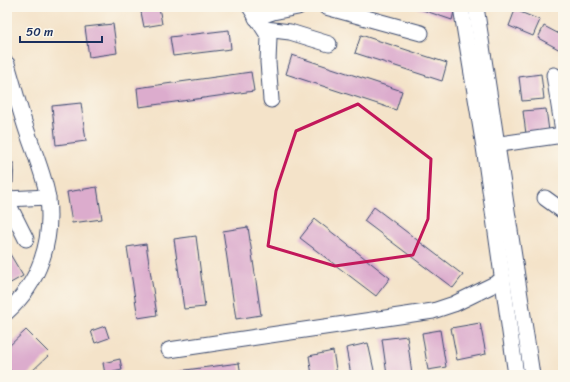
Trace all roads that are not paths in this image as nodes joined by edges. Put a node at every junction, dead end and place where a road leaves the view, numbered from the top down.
1 (298, 7) edge
2 (326, 7) edge
3 (461, 7) edge
4 (476, 7) edge
5 (257, 18) edge
6 (421, 33) dead end
7 (329, 44) dead end
8 (7, 64) edge
9 (554, 74) dead end
10 (271, 100) dead end
11 (563, 131) edge
12 (563, 135) edge
13 (490, 146) junction
14 (48, 197) junction
15 (545, 198) dead end
16 (7, 200) edge
17 (563, 211) edge
18 (26, 239) dead end
19 (503, 280) junction
20 (7, 312) edge
21 (169, 350) dead end
22 (516, 375) edge
23 (532, 375) edge

1 - 5 street
2 - 6 street
3 - 13 street
4 - 13 street
5 - 7 street
5 - 10 street
8 - 14 street
9 - 11 street
12 - 13 street
13 - 19 street
13 - 23 street
14 - 16 street
14 - 20 street
15 - 17 street
16 - 18 street
19 - 21 street
19 - 22 street

